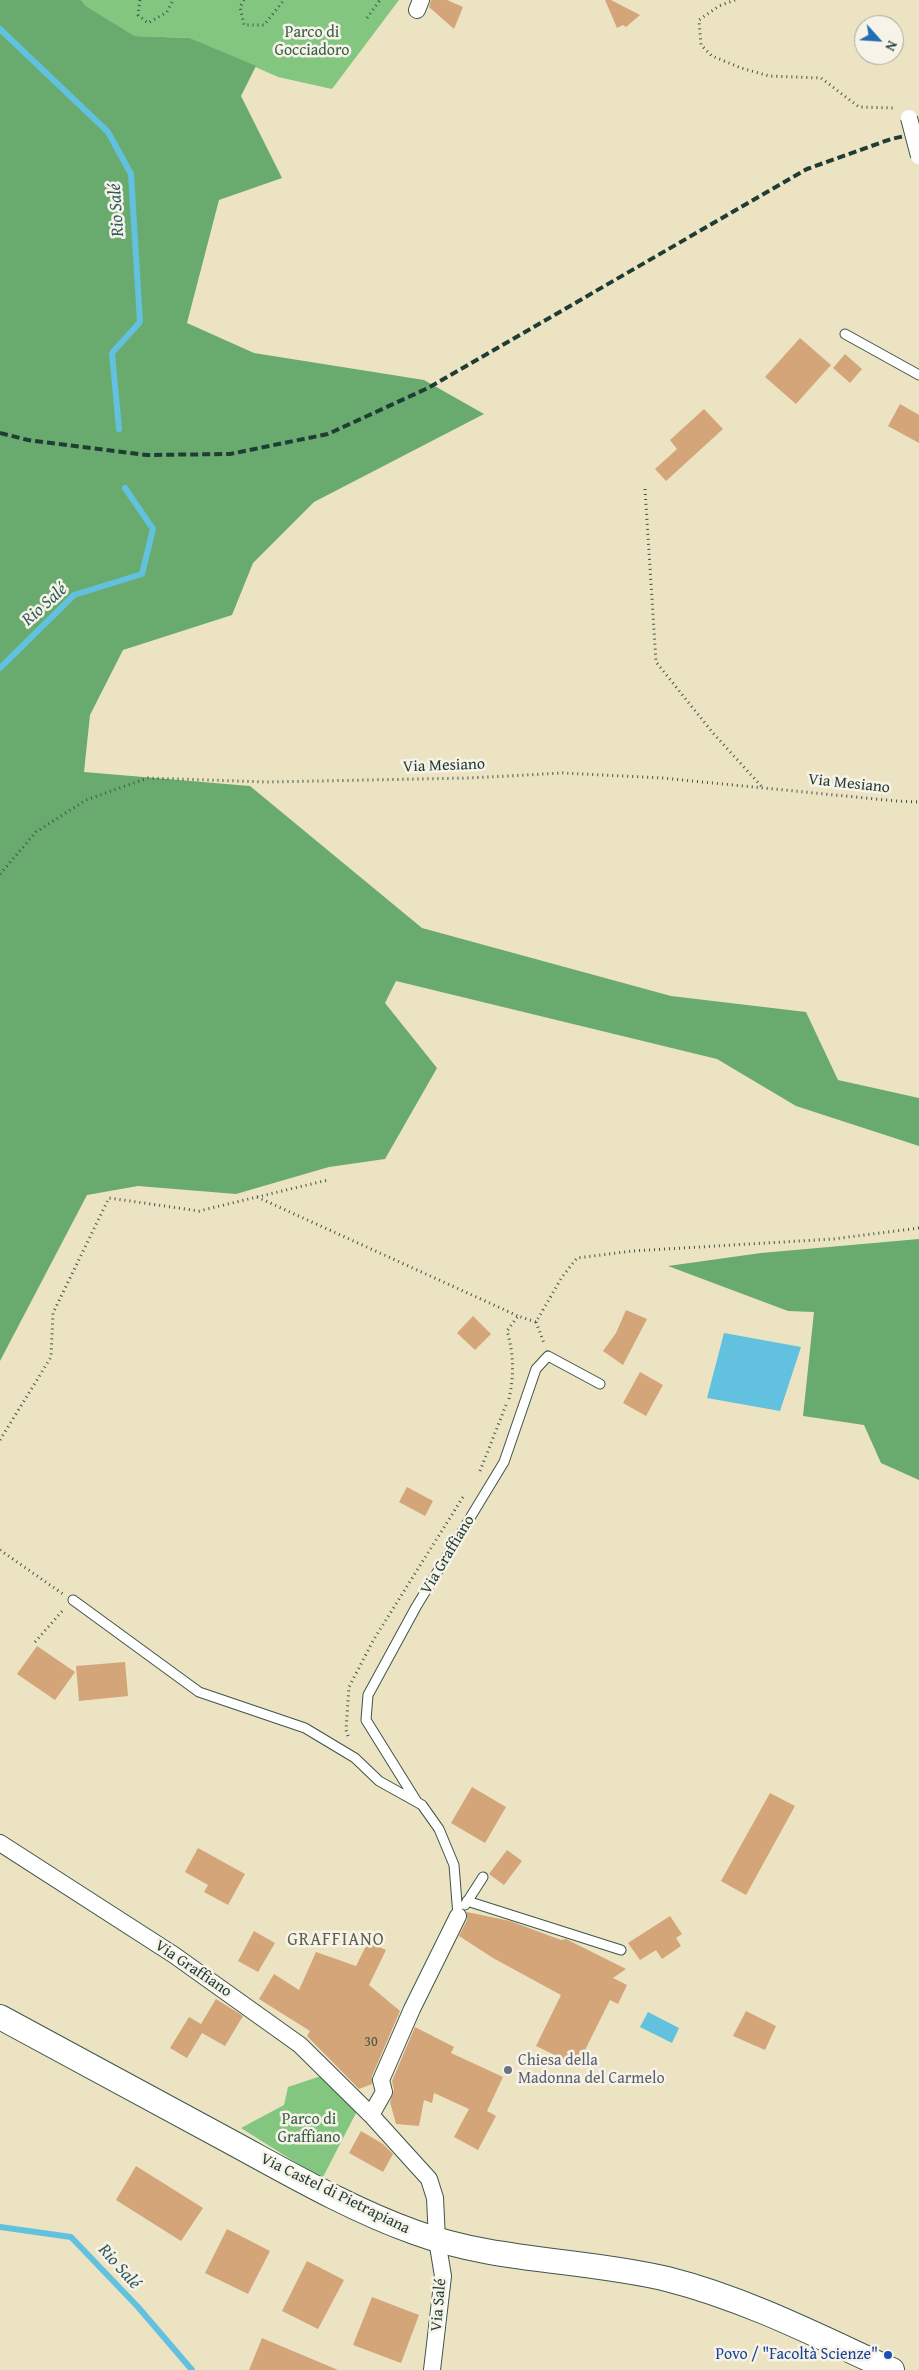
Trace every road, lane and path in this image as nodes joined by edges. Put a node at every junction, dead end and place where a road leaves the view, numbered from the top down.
1 (140, 0) edge
2 (173, 0) edge
3 (244, 0) edge
4 (284, 0) edge
5 (380, 0) edge
6 (735, 0) edge
7 (367, 18) dead end
8 (909, 118) joint
9 (919, 156) edge
10 (845, 334) dead end
11 (919, 375) edge
12 (645, 489) dead end
13 (764, 788) junction
14 (919, 802) edge
15 (0, 874) edge
16 (328, 1180) dead end
17 (257, 1197) junction
18 (919, 1228) edge
19 (518, 1316) junction
20 (536, 1322) junction
21 (548, 1356) junction
22 (600, 1384) dead end
23 (0, 1440) edge
24 (479, 1472) dead end
25 (468, 1489) dead end
26 (0, 1550) edge
27 (73, 1600) junction
28 (35, 1642) dead end
29 (356, 1758) junction
30 (417, 1802) junction
31 (0, 1843) edge
32 (483, 1877) dead end
33 (467, 1901) junction
34 (458, 1916) junction
35 (621, 1950) dead end
36 (0, 2017) edge
37 (371, 2115) junction
38 (437, 2240) junction
39 (432, 2370) edge
40 (892, 2370) edge

1 - 2 path
3 - 4 path
5 - 7 path
6 - 8 path
8 - 9 street, bridge
10 - 11 lane
12 - 13 path
13 - 14 path, Via Mesiano
13 - 15 path, Via Mesiano
16 - 17 path
17 - 19 path
17 - 23 path
18 - 20 path
19 - 20 path
19 - 24 path
20 - 21 path
21 - 22 lane
21 - 30 lane, Via Graffiano
25 - 29 path
26 - 27 path
27 - 28 path
27 - 29 lane, Via Graffiano
29 - 30 lane, Via Graffiano
30 - 34 lane, Via Graffiano
31 - 37 street, Via Graffiano
32 - 33 lane
33 - 34 lane
33 - 35 lane
34 - 37 street, Via Graffiano
36 - 38 main road, Via Castel di Pietrapiana
37 - 38 street, Via Graffiano
38 - 39 street, Via Salé
38 - 40 main road, Via Castel di Pietrapiana

